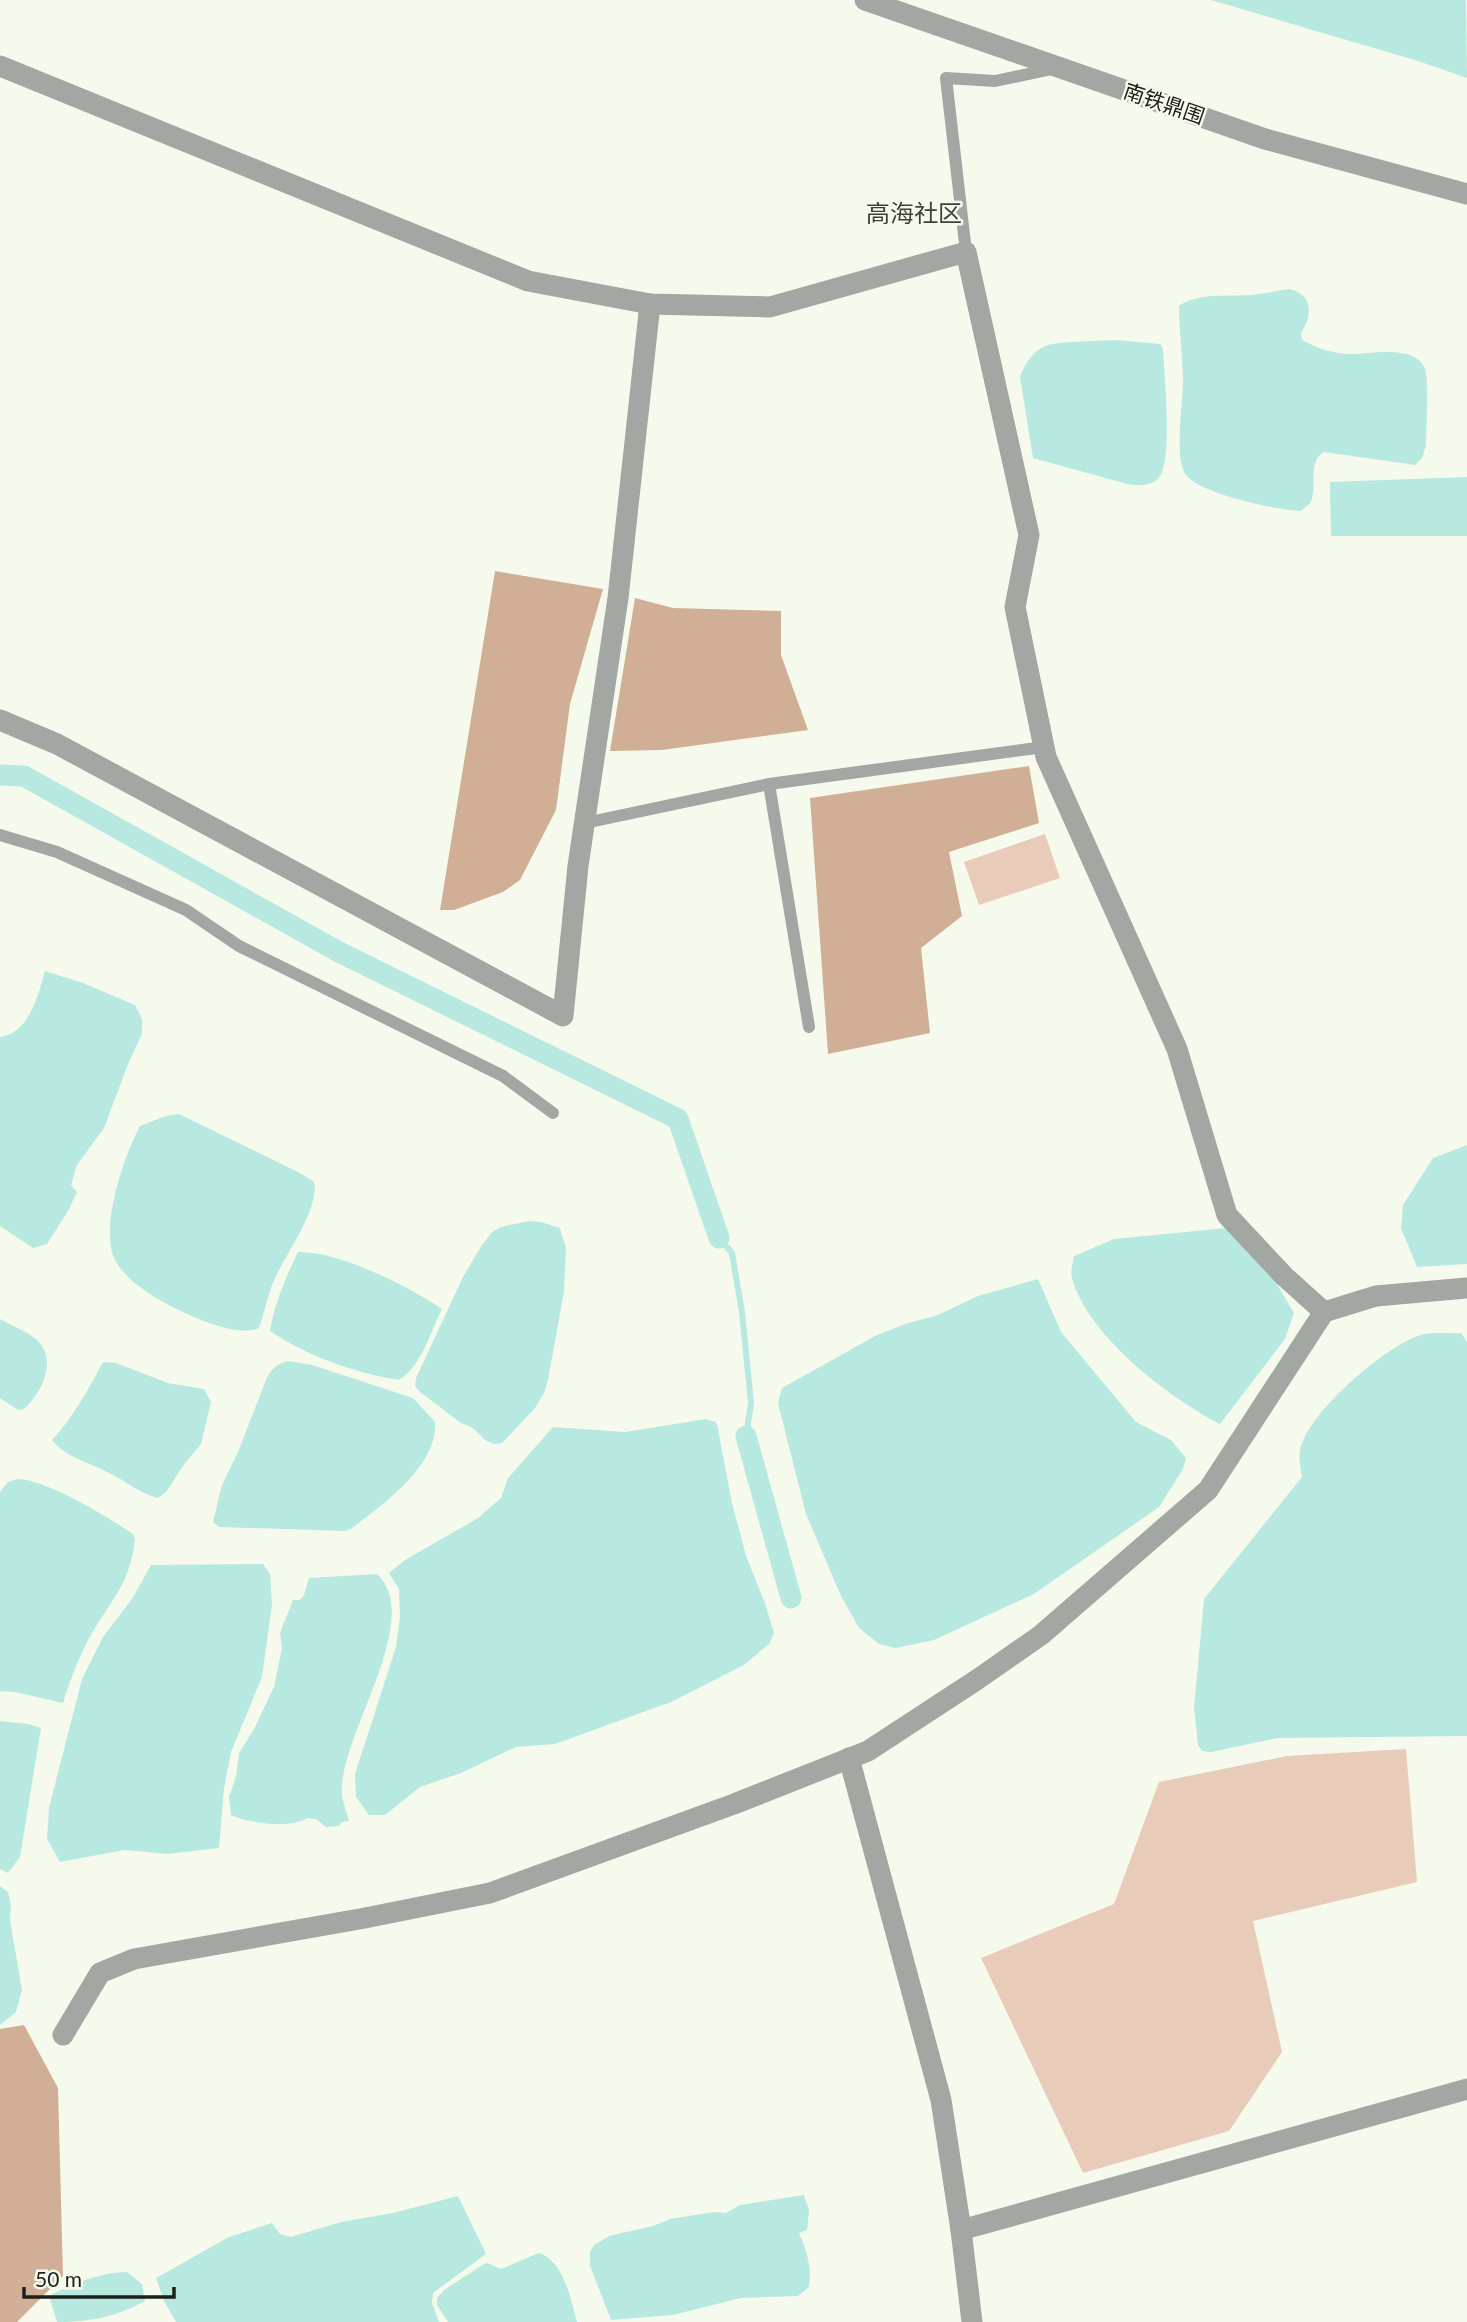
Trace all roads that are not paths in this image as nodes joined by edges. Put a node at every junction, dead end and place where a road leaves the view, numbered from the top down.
1 (865, 0) edge
2 (0, 66) edge
3 (1058, 67) junction
4 (1467, 194) edge
5 (966, 252) junction
6 (650, 304) junction
7 (0, 720) edge
8 (1044, 747) junction
9 (769, 784) junction
10 (585, 823) junction
11 (0, 835) edge
12 (809, 1027) dead end
13 (553, 1113) dead end
14 (1467, 1287) edge
15 (1324, 1312) junction
16 (849, 1758) junction
17 (63, 2035) dead end
18 (1467, 2089) edge
19 (961, 2230) junction
20 (972, 2322) edge

1 - 3 street, 南铁鼎围
2 - 6 street
3 - 4 street, 南铁鼎围
3 - 5 lane
5 - 6 street
5 - 8 street
6 - 10 street
7 - 10 street
8 - 9 lane
8 - 15 street
9 - 10 lane
9 - 12 lane
11 - 13 lane
14 - 15 street
15 - 16 street
16 - 17 street
16 - 19 street
18 - 19 street
19 - 20 street

